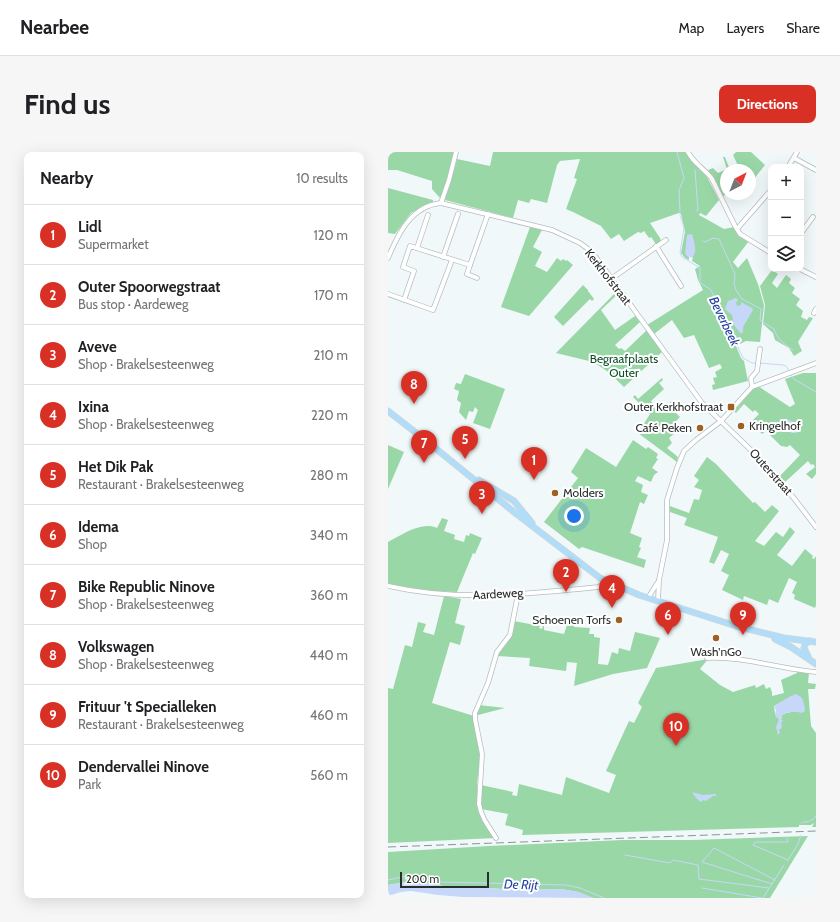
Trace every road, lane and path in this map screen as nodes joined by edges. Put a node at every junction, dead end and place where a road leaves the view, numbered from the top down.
1 (456, 152) edge
2 (688, 152) edge
3 (797, 152) edge
4 (794, 158) junction
5 (790, 164) edge
6 (816, 170) edge
7 (768, 193) edge
8 (441, 203) junction
9 (458, 214) dead end
10 (488, 214) junction
11 (428, 215) dead end
12 (813, 217) dead end
13 (737, 229) junction
14 (804, 229) edge
15 (666, 240) dead end
16 (656, 246) junction
17 (417, 248) junction
18 (768, 251) edge
19 (443, 257) junction
20 (388, 258) edge
21 (452, 260) junction
22 (470, 265) junction
23 (804, 271) edge
24 (816, 277) edge
25 (477, 278) dead end
26 (611, 280) junction
27 (681, 286) dead end
28 (388, 294) edge
29 (404, 300) junction
30 (760, 349) dead end
31 (816, 362) edge
32 (752, 387) junction
33 (388, 410) edge
34 (721, 421) junction
35 (510, 498) junction
36 (504, 504) junction
37 (519, 506) junction
38 (514, 512) junction
39 (816, 527) edge
40 (659, 580) junction
41 (606, 581) junction
42 (388, 586) edge
43 (518, 594) junction
44 (648, 598) junction
45 (658, 600) junction
46 (764, 634) junction
47 (813, 641) edge
48 (707, 658) dead end
49 (814, 662) edge
50 (816, 672) edge
51 (496, 838) dead end

1 - 8 street
2 - 13 street
3 - 4 street
4 - 5 street
4 - 6 street
7 - 13 street
8 - 10 street, Kerkhofstraat
8 - 20 street, Kerkhofstraat
9 - 19 street
10 - 22 street
10 - 26 street, Kerkhofstraat
11 - 17 street
12 - 14 street
13 - 18 street
15 - 16 street
16 - 26 street
16 - 27 street
17 - 19 street
17 - 29 street
19 - 21 street
21 - 22 street
21 - 29 street
22 - 25 street
23 - 24 street
26 - 34 street, Kerkhofstraat
28 - 29 street
30 - 32 street
31 - 32 street
32 - 34 street
33 - 35 main road
33 - 36 main road
34 - 39 street, Outerstraat
34 - 40 street
35 - 36 main road
35 - 37 main road
36 - 38 main road
37 - 38 main road
37 - 41 main road
38 - 41 main road
40 - 44 street
40 - 45 street
41 - 43 street, Aardeweg
41 - 44 main road
42 - 43 street, Aardeweg
43 - 51 street
44 - 45 main road
45 - 46 main road
46 - 47 main road
46 - 49 main road
47 - 49 main road
48 - 50 street

